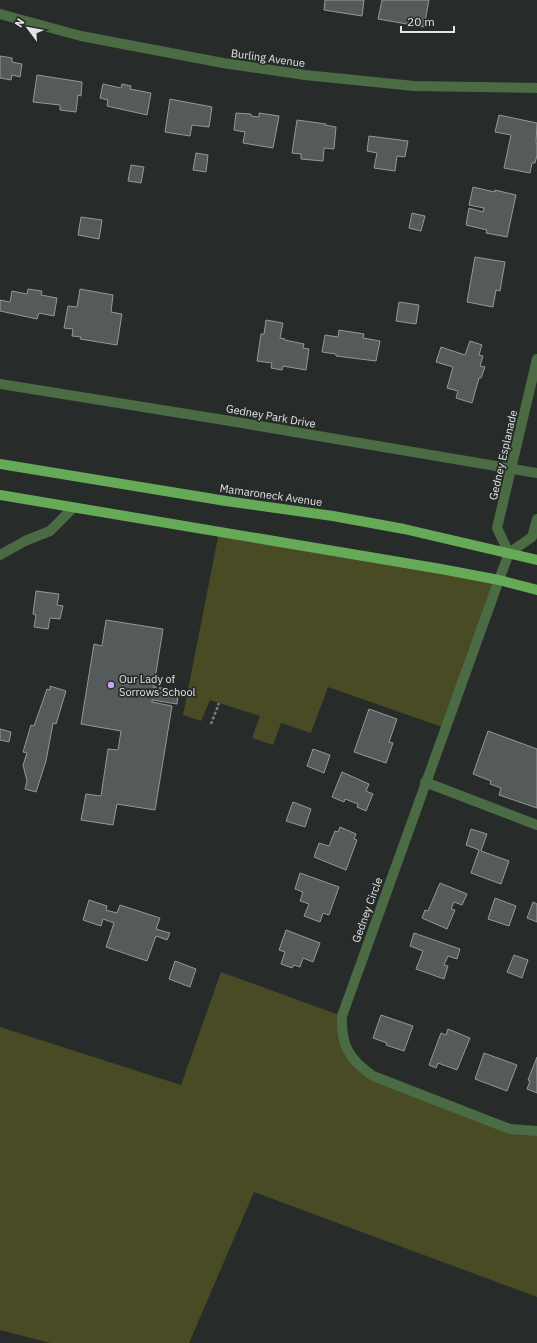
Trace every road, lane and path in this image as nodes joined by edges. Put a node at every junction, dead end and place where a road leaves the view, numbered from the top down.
1 (0, 14) edge
2 (537, 88) edge
3 (537, 360) edge
4 (0, 384) edge
5 (0, 464) edge
6 (512, 469) junction
7 (537, 473) edge
8 (0, 495) edge
9 (73, 508) junction
10 (537, 519) edge
11 (509, 553) junction
12 (0, 555) edge
13 (537, 560) edge
14 (498, 580) junction
15 (537, 590) edge
16 (154, 687) dead end
17 (187, 694) dead end
18 (219, 703) dead end
19 (211, 724) dead end
20 (425, 782) junction
21 (537, 825) edge
22 (537, 1131) edge

1 - 2 street, Burling Avenue
3 - 6 street, Gedney Esplanade
4 - 6 street, Gedney Park Drive
5 - 11 main road, Mamaroneck Avenue
6 - 7 street, Gedney Park Drive
6 - 11 street, Gedney Esplanade
8 - 9 main road
9 - 12 street
9 - 14 main road
10 - 11 street
11 - 13 main road, Mamaroneck Avenue
11 - 14 street
14 - 15 main road
14 - 20 street, Gedney Circle
16 - 17 path
18 - 19 path
20 - 21 street
20 - 22 street, Gedney Circle

